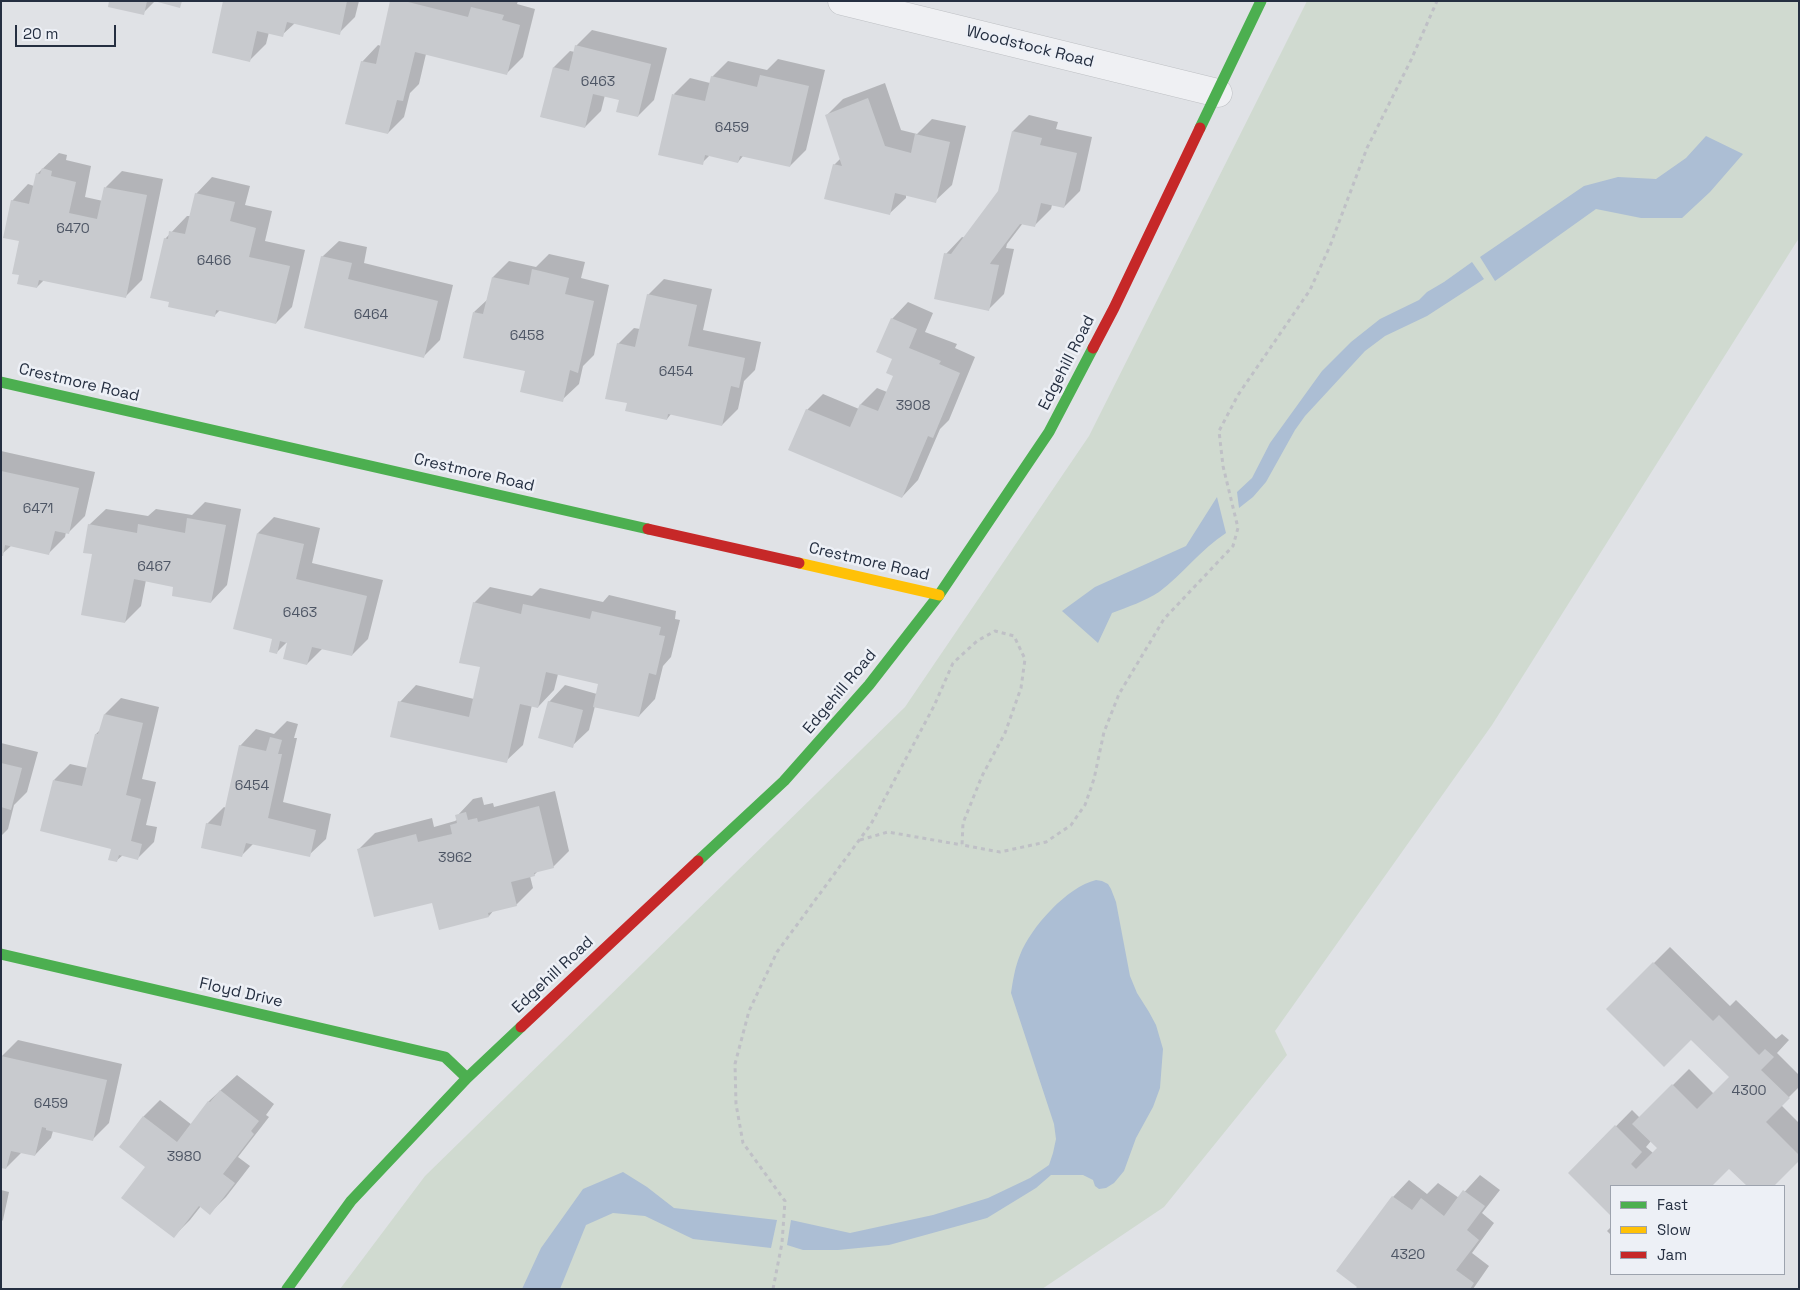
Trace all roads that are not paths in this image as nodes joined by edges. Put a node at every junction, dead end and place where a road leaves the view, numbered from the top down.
1 (842, 1) edge
2 (1261, 1) edge
3 (1218, 93) junction
4 (1, 382) edge
5 (939, 595) junction
6 (1, 954) edge
7 (467, 1078) junction
8 (288, 1289) edge

1 - 3 street, Woodstock Road
2 - 3 street, Edgehill Road
3 - 5 street, Edgehill Road
4 - 5 street, Crestmore Road
5 - 7 street, Edgehill Road
6 - 7 street, Floyd Drive
7 - 8 street, Edgehill Road

